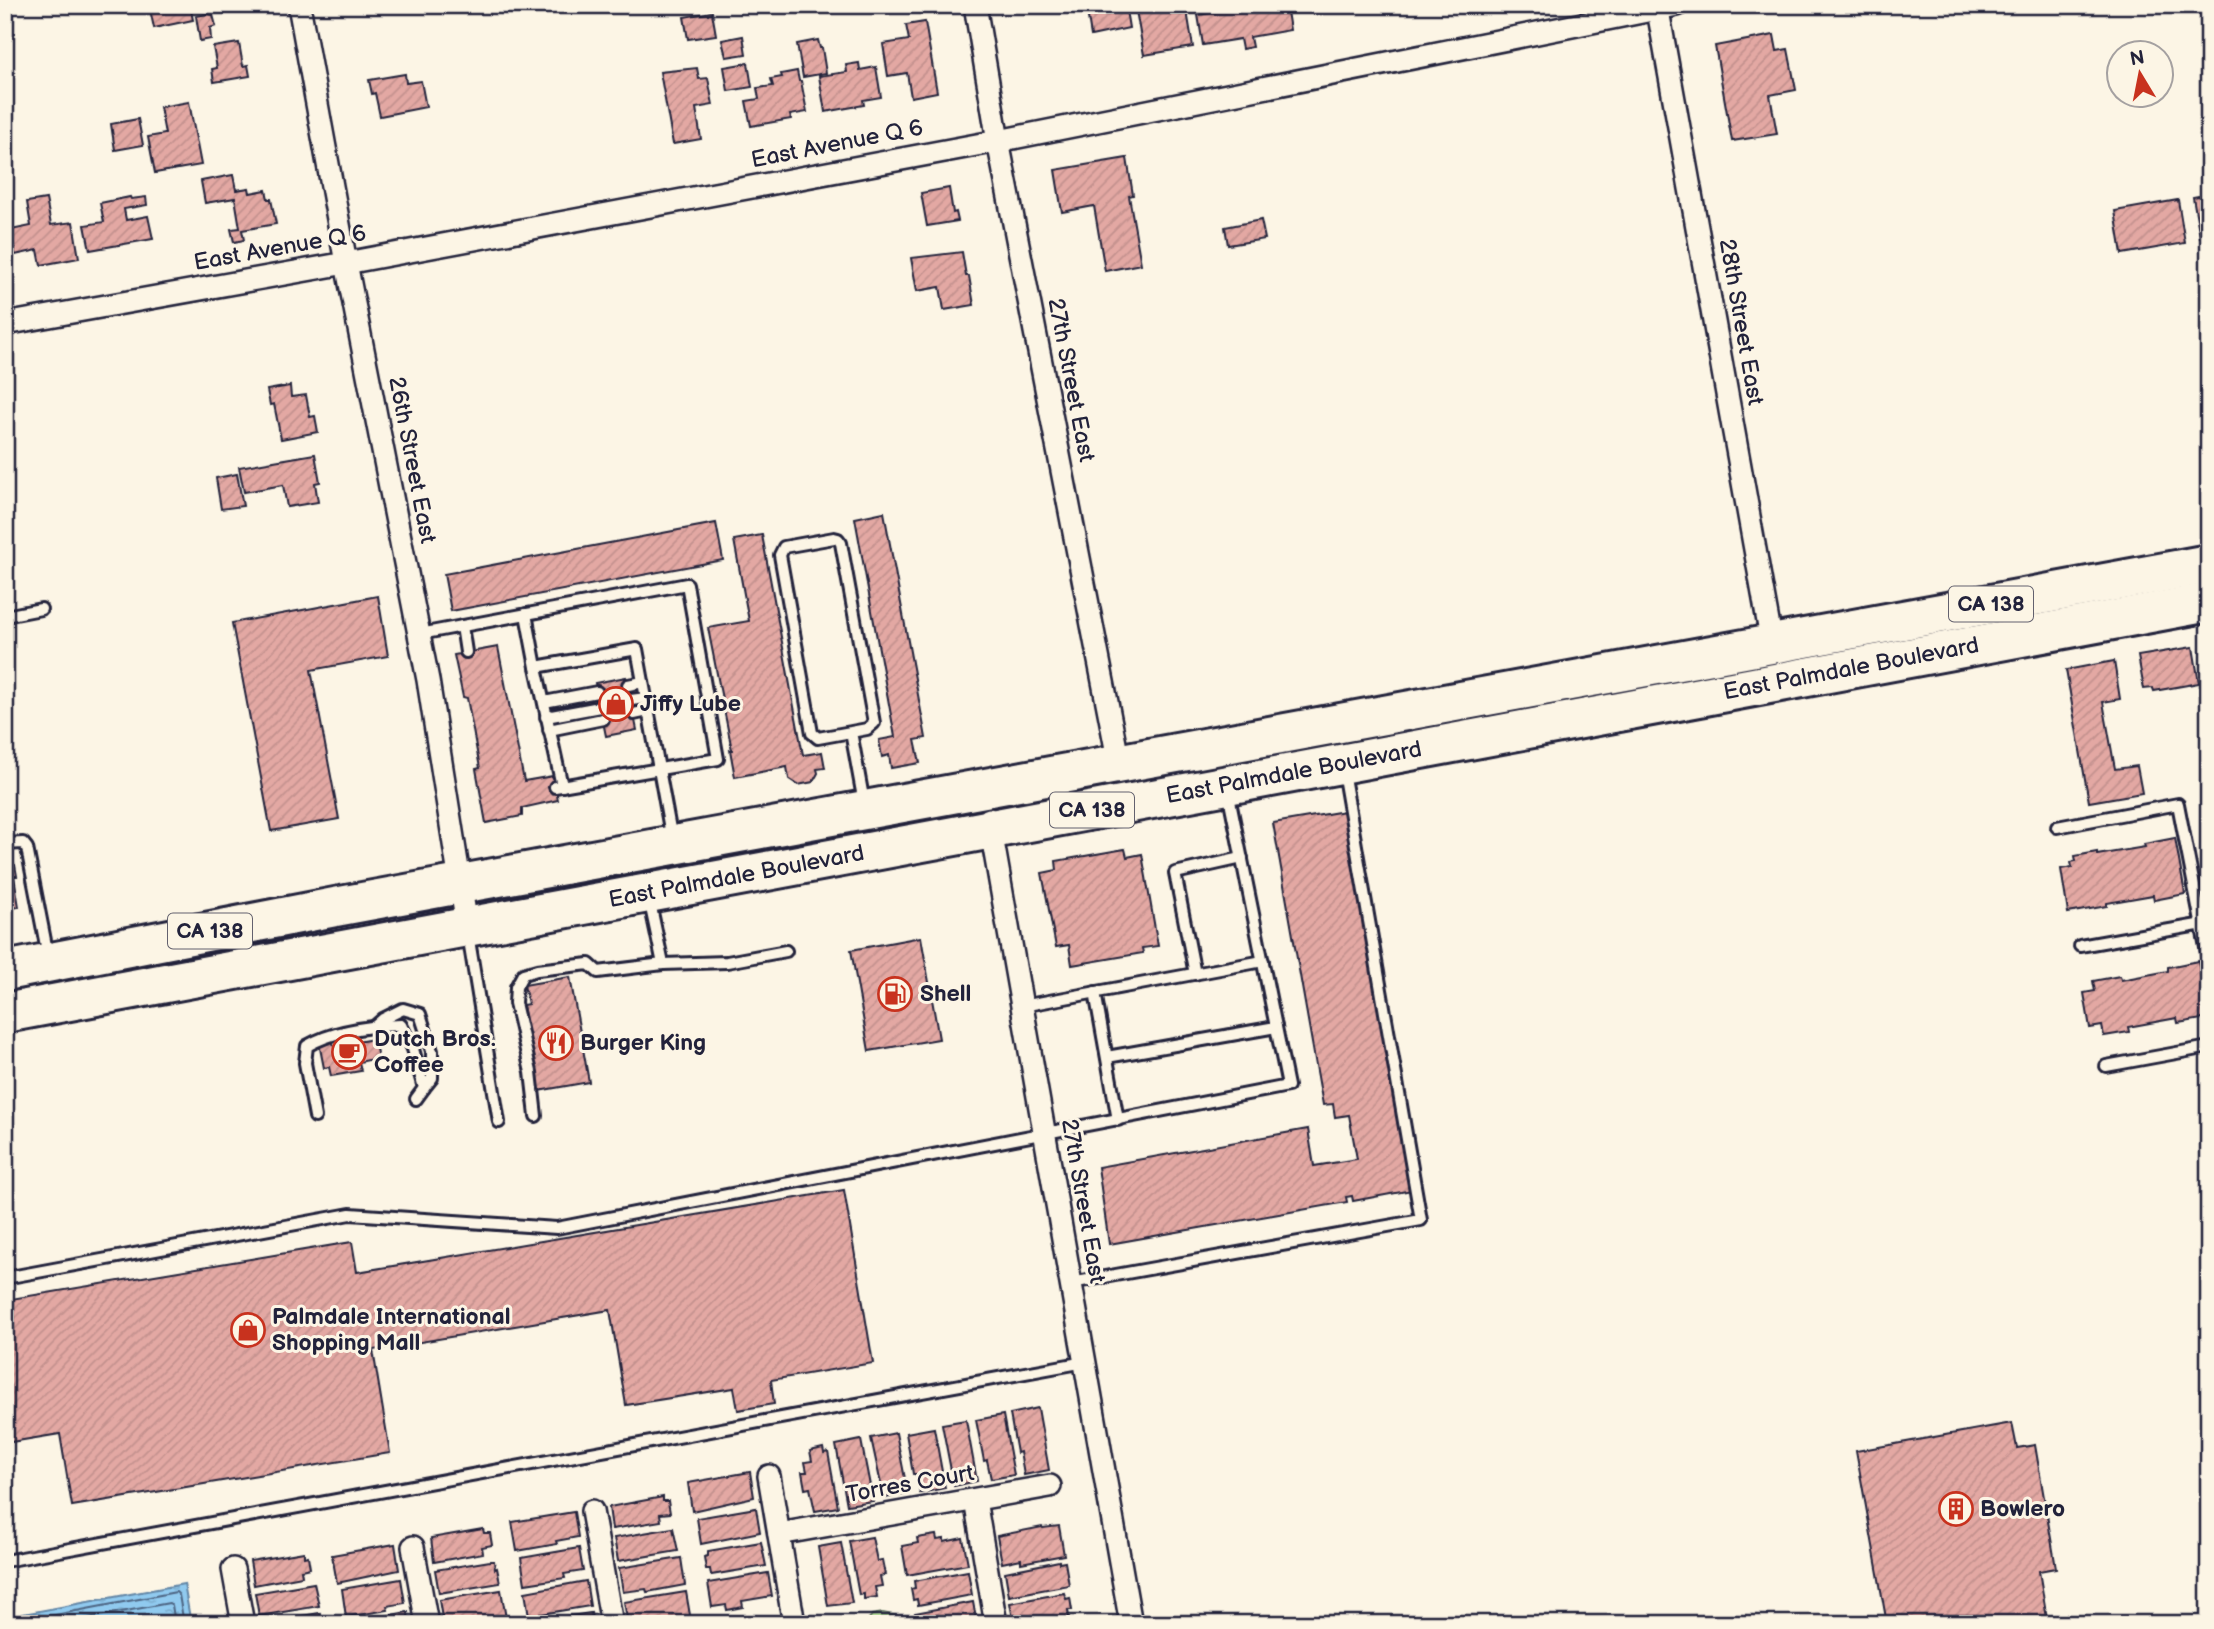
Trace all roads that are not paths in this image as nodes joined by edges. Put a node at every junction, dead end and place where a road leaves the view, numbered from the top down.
1 (299, 5) edge
2 (975, 5) edge
3 (1664, 6) edge
4 (998, 141) junction
5 (346, 263) junction
6 (5, 324) edge
7 (2209, 564) edge
8 (2209, 602) edge
9 (41, 609) dead end
10 (526, 614) junction
11 (5, 616) edge
12 (462, 626) junction
13 (419, 634) junction
14 (1772, 644) junction
15 (466, 652) dead end
16 (536, 667) junction
17 (643, 682) junction
18 (628, 685) dead end
19 (597, 692) dead end
20 (646, 698) junction
21 (631, 700) dead end
22 (544, 702) junction
23 (600, 707) dead end
24 (648, 711) junction
25 (634, 714) dead end
26 (546, 717) junction
27 (603, 719) dead end
28 (549, 730) junction
29 (851, 732) junction
30 (1119, 764) junction
31 (1342, 765) junction
32 (658, 769) junction
33 (1227, 786) junction
34 (983, 788) junction
35 (865, 810) junction
36 (2057, 827) dead end
37 (991, 829) junction
38 (5, 844) edge
39 (673, 845) junction
40 (1242, 859) junction
41 (460, 884) junction
42 (648, 894) junction
43 (2205, 924) edge
44 (467, 926) junction
45 (2080, 946) dead end
46 (786, 951) dead end
47 (1263, 961) junction
48 (49, 962) junction
49 (2209, 963) edge
50 (663, 964) junction
51 (5, 971) edge
52 (1195, 974) junction
53 (1095, 992) junction
54 (1022, 1006) junction
55 (5, 1013) edge
56 (374, 1026) junction
57 (1276, 1027) junction
58 (2209, 1046) edge
59 (1107, 1058) junction
60 (2106, 1066) dead end
61 (424, 1088) junction
62 (416, 1099) dead end
63 (536, 1116) dead end
64 (315, 1117) dead end
65 (1118, 1120) junction
66 (499, 1122) dead end
67 (1045, 1134) junction
68 (5, 1278) edge
69 (1071, 1283) junction
70 (1085, 1362) junction
71 (769, 1476) dead end
72 (1050, 1486) dead end
73 (975, 1500) junction
74 (592, 1511) dead end
75 (779, 1534) junction
76 (413, 1547) dead end
77 (5, 1560) edge
78 (233, 1569) dead end
79 (243, 1624) edge
80 (427, 1624) edge
81 (612, 1624) edge
82 (794, 1624) edge
83 (996, 1624) edge
84 (1131, 1624) edge

1 - 5 street, 26th Street East
2 - 4 street, 27th Street East
3 - 4 street, East Avenue Q 6
3 - 14 street, 28th Street East
4 - 5 street, East Avenue Q 6
4 - 30 street, 27th Street East
5 - 6 street, East Avenue Q 6
5 - 13 street, 26th Street East
7 - 14 highway, East Palmdale Boulevard / CA 138
8 - 31 highway, East Palmdale Boulevard / CA 138
9 - 11 lane
10 - 12 lane
10 - 16 lane
10 - 32 lane
12 - 13 lane
12 - 15 lane
13 - 41 street, 26th Street East
14 - 30 highway, East Palmdale Boulevard / CA 138
16 - 17 lane
16 - 22 lane
17 - 18 lane
17 - 20 lane
19 - 22 lane
20 - 21 lane
20 - 24 lane
22 - 26 lane
23 - 26 lane
24 - 25 lane
24 - 32 lane
26 - 28 lane
27 - 28 lane
28 - 32 lane
29 - 29 lane
29 - 35 lane
30 - 34 highway, East Palmdale Boulevard / CA 138
31 - 33 highway, East Palmdale Boulevard / CA 138
31 - 69 lane
32 - 39 lane
33 - 37 highway, East Palmdale Boulevard / CA 138
33 - 40 lane
34 - 35 highway, East Palmdale Boulevard / CA 138
34 - 37 street, 27th Street East
35 - 39 highway, East Palmdale Boulevard / CA 138
36 - 43 lane
37 - 42 highway, East Palmdale Boulevard / CA 138
37 - 54 street, 27th Street East
38 - 48 lane
39 - 41 highway, East Palmdale Boulevard / CA 138
40 - 47 lane
40 - 52 lane
41 - 44 street, 26th Street East
41 - 48 highway, East Palmdale Boulevard / CA 138
42 - 44 highway, East Palmdale Boulevard / CA 138
42 - 50 lane
43 - 45 lane
43 - 49 lane
44 - 55 highway, East Palmdale Boulevard / CA 138
44 - 66 lane
46 - 50 lane
47 - 52 lane
47 - 57 lane
48 - 51 highway, East Palmdale Boulevard / CA 138
50 - 63 lane
52 - 53 lane
53 - 54 lane
53 - 59 lane
54 - 67 street, 27th Street East
56 - 61 lane
56 - 61 lane
56 - 64 lane
57 - 59 lane
57 - 65 lane
58 - 60 lane
59 - 65 lane
61 - 62 lane
65 - 67 lane
67 - 68 lane
67 - 69 street, 27th Street East
69 - 70 street, 27th Street East
70 - 77 lane
70 - 84 street, 27th Street East
71 - 75 street
72 - 73 street, Torres Court
73 - 75 street, Torres Court
73 - 83 street
74 - 81 street
75 - 82 street
76 - 80 street
78 - 79 street

